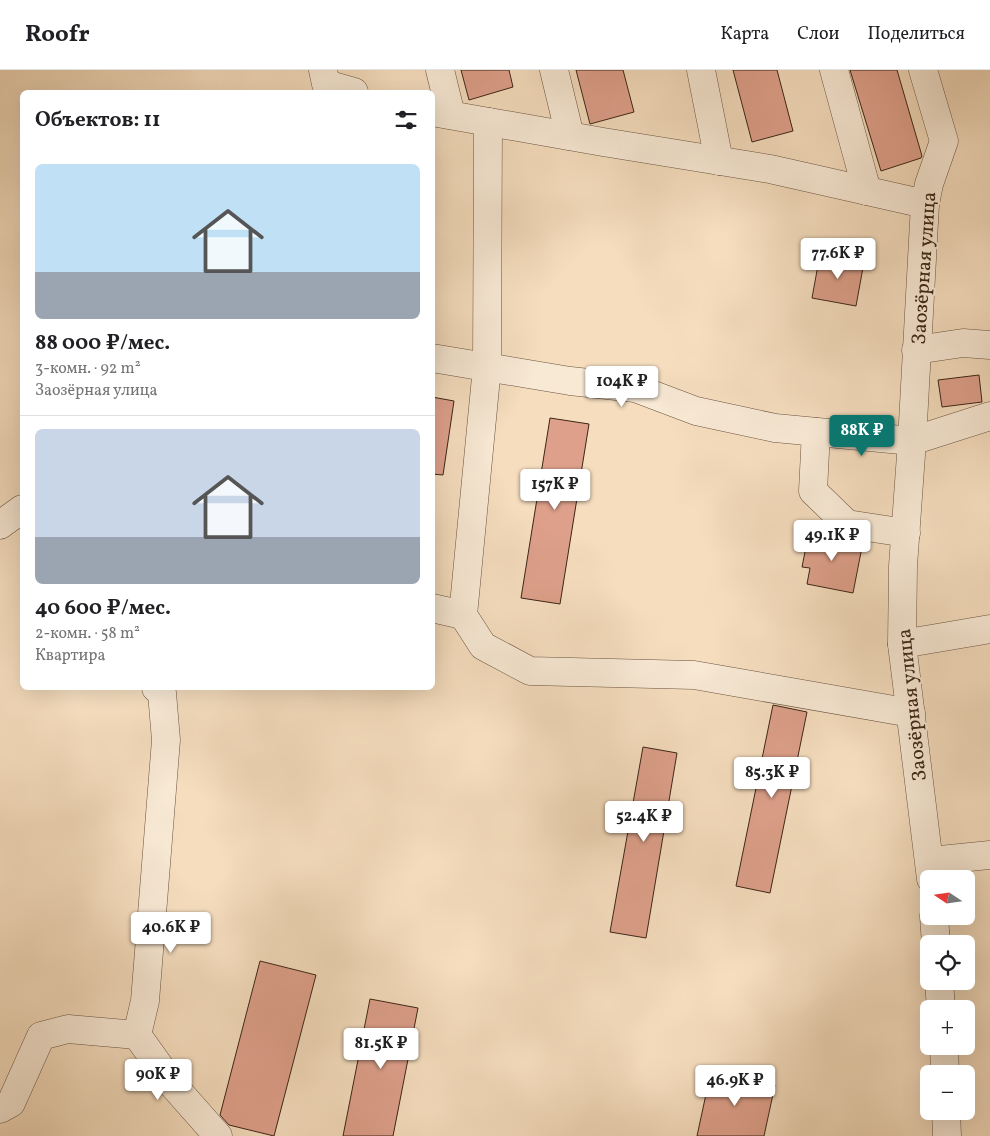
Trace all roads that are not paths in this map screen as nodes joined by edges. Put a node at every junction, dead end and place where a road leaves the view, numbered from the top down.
1 (440, 70) edge
2 (554, 70) edge
3 (701, 70) edge
4 (834, 70) edge
5 (923, 70) edge
6 (442, 113) edge
7 (488, 122) junction
8 (570, 136) junction
9 (720, 161) junction
10 (867, 190) junction
11 (925, 204) junction
12 (990, 345) edge
13 (916, 350) junction
14 (435, 358) edge
15 (487, 367) junction
16 (990, 416) edge
17 (816, 432) junction
18 (912, 441) junction
19 (20, 510) edge
20 (0, 525) edge
21 (906, 533) junction
22 (435, 609) edge
23 (463, 615) junction
24 (990, 628) edge
25 (902, 644) junction
26 (158, 690) edge
27 (910, 713) junction
28 (990, 855) edge
29 (930, 870) edge
30 (136, 1035) junction
31 (0, 1109) edge
32 (946, 1120) edge
33 (218, 1136) edge
34 (947, 1136) edge

1 - 6 street
2 - 8 street
3 - 9 street
4 - 10 street
5 - 11 street, Заозёрная улица
6 - 7 street
7 - 8 street
7 - 15 street
8 - 9 street
9 - 10 street
10 - 11 street
11 - 13 street, Заозёрная улица
12 - 13 street
13 - 18 street, Заозёрная улица
14 - 15 street
15 - 17 street
15 - 23 street
16 - 18 street
17 - 18 street
17 - 21 street
18 - 21 street, Заозёрная улица
19 - 20 street
21 - 25 street, Заозёрная улица
22 - 23 street
23 - 27 street
24 - 25 street
25 - 27 street, Заозёрная улица
26 - 30 street
27 - 29 street, Заозёрная улица
28 - 29 street
30 - 31 street
30 - 33 street
32 - 34 street

